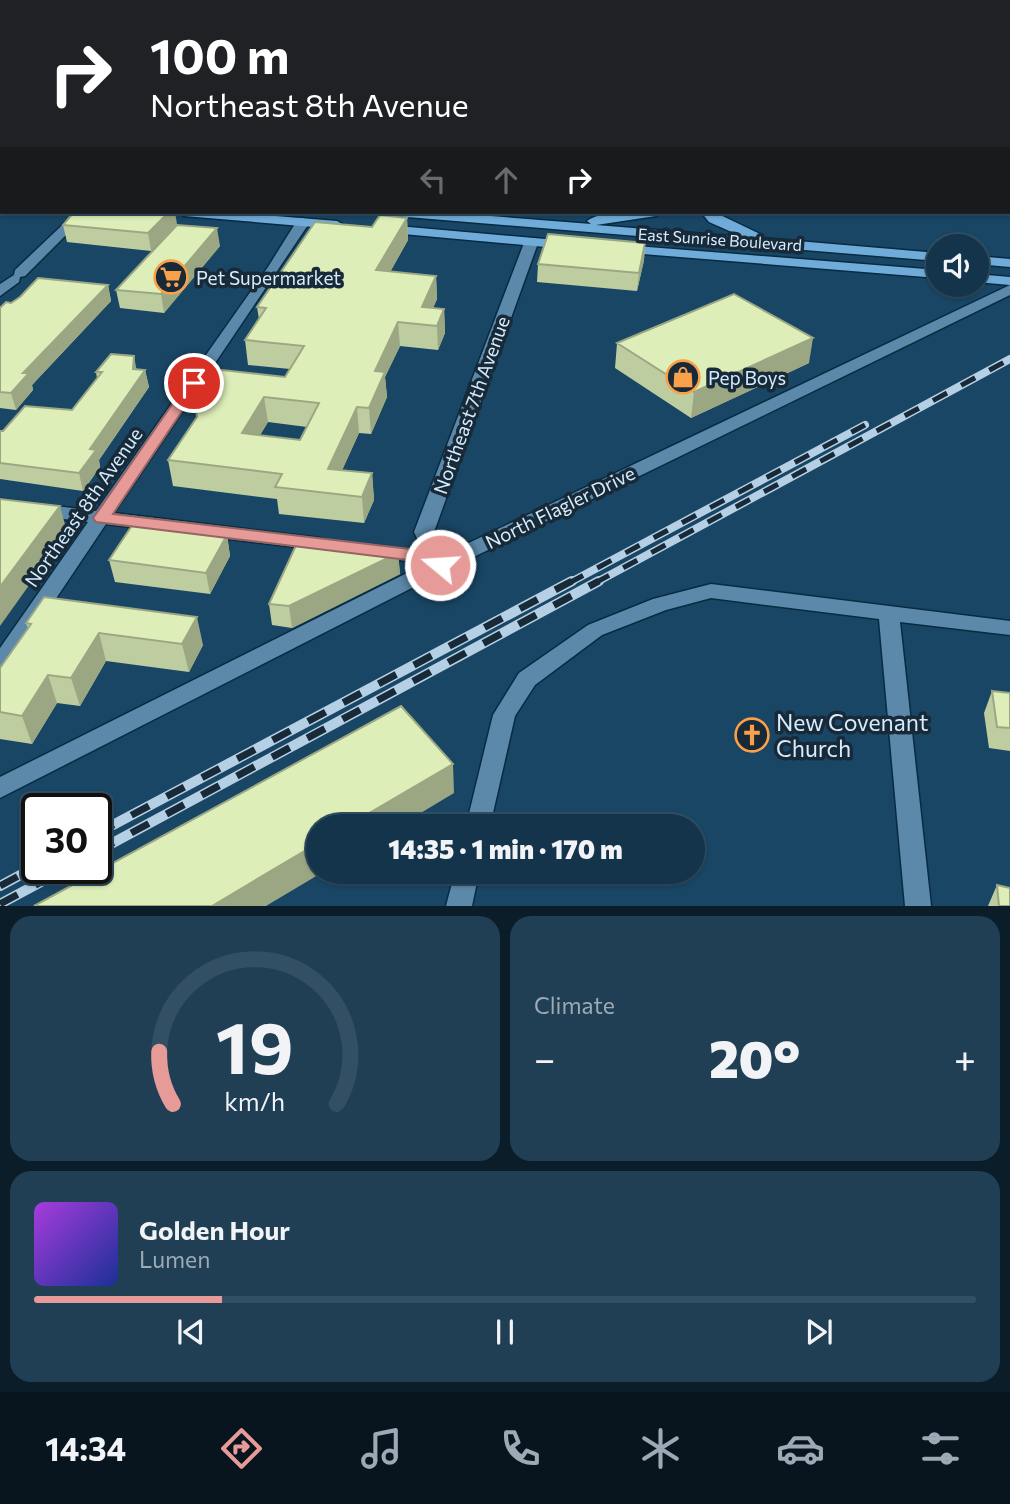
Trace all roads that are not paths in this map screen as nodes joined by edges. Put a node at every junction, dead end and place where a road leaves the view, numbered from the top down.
1 (81, 214) edge
2 (208, 214) edge
3 (421, 214) edge
4 (640, 214) edge
5 (709, 214) edge
6 (303, 222) junction
7 (551, 225) junction
8 (351, 226) edge
9 (531, 243) junction
10 (768, 243) junction
11 (586, 247) edge
12 (614, 249) edge
13 (926, 256) edge
14 (989, 261) edge
15 (1010, 263) edge
16 (926, 273) edge
17 (989, 279) edge
18 (1010, 281) edge
19 (1010, 289) edge
20 (0, 292) edge
21 (0, 506) edge
22 (102, 518) junction
23 (440, 565) junction
24 (889, 613) junction
25 (1010, 628) edge
26 (0, 664) edge
27 (0, 788) edge
28 (481, 814) edge
29 (464, 884) edge
30 (459, 905) edge
31 (918, 905) edge

1 - 20 street
2 - 6 main road
3 - 7 main road, East Sunrise Boulevard
4 - 7 main road
5 - 10 main road
6 - 8 main road
6 - 22 street, Northeast 8th Avenue
7 - 9 main road
7 - 10 main road, East Sunrise Boulevard
9 - 11 main road
9 - 23 street, Northeast 7th Avenue
10 - 13 main road, East Sunrise Boulevard
12 - 16 main road, East Sunrise Boulevard
14 - 15 main road
17 - 18 main road
19 - 23 street, North Flagler Drive
21 - 22 street
22 - 23 street
22 - 26 street, Northeast 8th Avenue
23 - 27 street, North Flagler Drive
24 - 25 street
24 - 28 street
24 - 31 street
29 - 30 street

